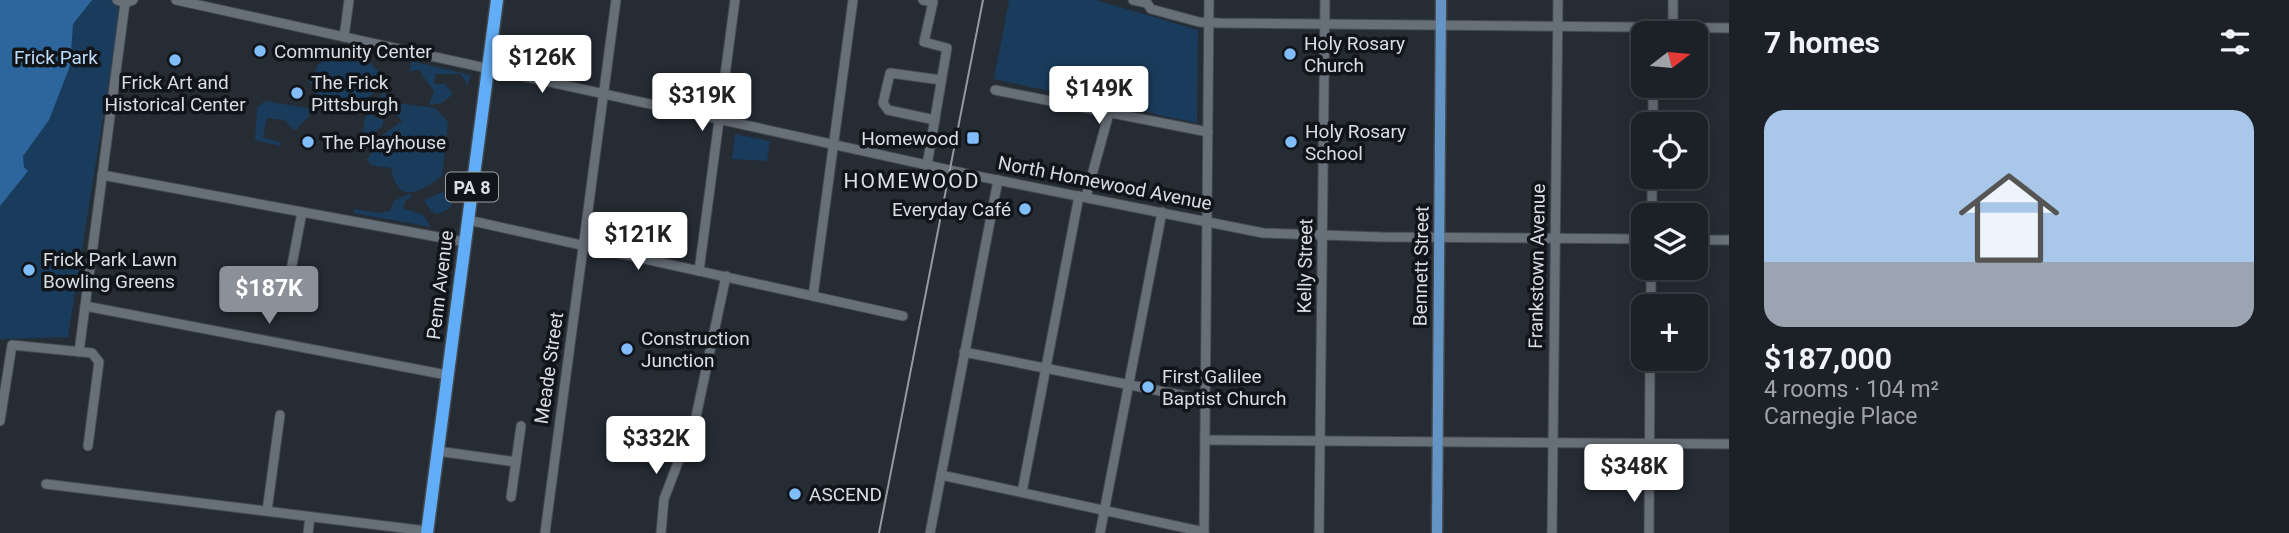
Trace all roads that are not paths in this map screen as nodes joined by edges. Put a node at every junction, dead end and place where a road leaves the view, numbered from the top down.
1 (176, 0) edge
2 (349, 0) edge
3 (497, 0) edge
4 (616, 0) edge
5 (735, 0) edge
6 (853, 0) edge
7 (923, 0) edge
8 (1133, 0) edge
9 (1209, 0) edge
10 (1325, 0) edge
11 (1441, 0) edge
12 (1558, 0) edge
13 (1673, 0) edge
14 (125, 1) edge
15 (1146, 2) edge
16 (1673, 21) edge
17 (1209, 22) junction
18 (1325, 24) junction
19 (1441, 24) junction
20 (1558, 26) junction
21 (1708, 27) edge
22 (1729, 28) edge
23 (1631, 29) edge
24 (344, 37) junction
25 (487, 68) junction
26 (942, 80) junction
27 (995, 90) dead end
28 (603, 93) junction
29 (1109, 113) junction
30 (719, 119) junction
31 (935, 120) junction
32 (1208, 132) junction
33 (835, 144) junction
34 (927, 164) junction
35 (102, 175) junction
36 (998, 180) junction
37 (1082, 196) junction
38 (302, 212) junction
39 (1162, 212) junction
40 (468, 220) junction
41 (1207, 221) junction
42 (1323, 236) junction
43 (1439, 237) junction
44 (1555, 238) junction
45 (1631, 239) edge
46 (1708, 240) edge
47 (1729, 240) edge
48 (465, 242) junction
49 (583, 246) junction
50 (699, 271) junction
51 (726, 276) junction
52 (288, 286) dead end
53 (813, 296) junction
54 (85, 306) junction
55 (903, 316) dead end
56 (79, 352) junction
57 (964, 352) junction
58 (1046, 368) junction
59 (1650, 371) edge
60 (447, 375) junction
61 (1128, 384) junction
62 (1206, 400) junction
63 (280, 415) dead end
64 (0, 421) edge
65 (521, 426) dead end
66 (1205, 440) junction
67 (1321, 440) junction
68 (1437, 442) junction
69 (1553, 443) junction
70 (1649, 444) junction
71 (1729, 444) edge
72 (88, 446) dead end
73 (437, 452) junction
74 (516, 462) junction
75 (941, 475) junction
76 (46, 484) dead end
77 (1022, 492) junction
78 (511, 498) dead end
79 (267, 511) junction
80 (1104, 511) junction
81 (310, 517) junction
82 (427, 532) edge
83 (308, 533) edge
84 (545, 533) edge
85 (661, 533) edge
86 (930, 533) edge
87 (1100, 533) edge
88 (1204, 533) edge
89 (1320, 533) edge
90 (1437, 533) edge
91 (1552, 533) edge
92 (1648, 533) edge

1 - 24 street, North Homewood Avenue
2 - 24 street
3 - 25 highway, Penn Avenue / PA 8
4 - 28 street, Meade Street
5 - 30 street
6 - 33 street
7 - 26 street
8 - 15 street
9 - 17 street
10 - 18 street, Kelly Street
11 - 19 main road, Bennett Street
12 - 20 street, Frankstown Avenue
13 - 16 street
14 - 35 street
15 - 17 street
17 - 18 street
17 - 32 street
18 - 19 street
18 - 42 street, Kelly Street
19 - 20 street
19 - 43 main road, Bennett Street
20 - 23 street
20 - 44 street, Frankstown Avenue
21 - 22 street
24 - 25 street, North Homewood Avenue
25 - 28 street, North Homewood Avenue
25 - 40 highway, Penn Avenue / PA 8
26 - 31 street
26 - 31 street
27 - 29 street
28 - 30 street, North Homewood Avenue
28 - 49 street, Meade Street
29 - 32 street
29 - 37 street
30 - 33 street, North Homewood Avenue
30 - 50 street
31 - 34 street
32 - 41 street
33 - 34 street, North Homewood Avenue
33 - 53 street
34 - 36 street, North Homewood Avenue
35 - 38 street
35 - 54 street
36 - 37 street, North Homewood Avenue
36 - 57 street
37 - 39 street, North Homewood Avenue
37 - 58 street
38 - 48 street
38 - 52 street
39 - 41 street, North Homewood Avenue
39 - 61 street
40 - 48 highway, Penn Avenue / PA 8
40 - 49 street
41 - 42 street, North Homewood Avenue
41 - 62 street
42 - 43 street, North Homewood Avenue
42 - 67 street, Kelly Street
43 - 44 street, North Homewood Avenue
43 - 68 main road, Bennett Street
44 - 45 street, North Homewood Avenue
44 - 69 street, Frankstown Avenue
46 - 47 street
48 - 60 highway, Penn Avenue / PA 8
49 - 50 street
49 - 84 street, Meade Street
50 - 51 street
51 - 53 street
51 - 85 street
53 - 55 street
54 - 56 street
54 - 60 street
56 - 64 street
56 - 72 street
57 - 58 street
57 - 75 street
58 - 61 street
58 - 77 street
59 - 70 street
60 - 73 highway, Penn Avenue / PA 8
61 - 62 street
61 - 80 street
62 - 66 street
63 - 79 street
65 - 74 street
66 - 67 street
66 - 88 street
67 - 68 street
67 - 89 street, Kelly Street
68 - 69 street
68 - 90 main road, Bennett Street
69 - 70 street
69 - 91 street, Frankstown Avenue
70 - 71 street
70 - 92 street
73 - 74 street
73 - 82 highway, Penn Avenue / PA 8
74 - 78 street
75 - 77 street
75 - 86 street
76 - 79 street
77 - 80 street
79 - 81 street
80 - 87 street
80 - 88 street
81 - 82 street
81 - 83 street

